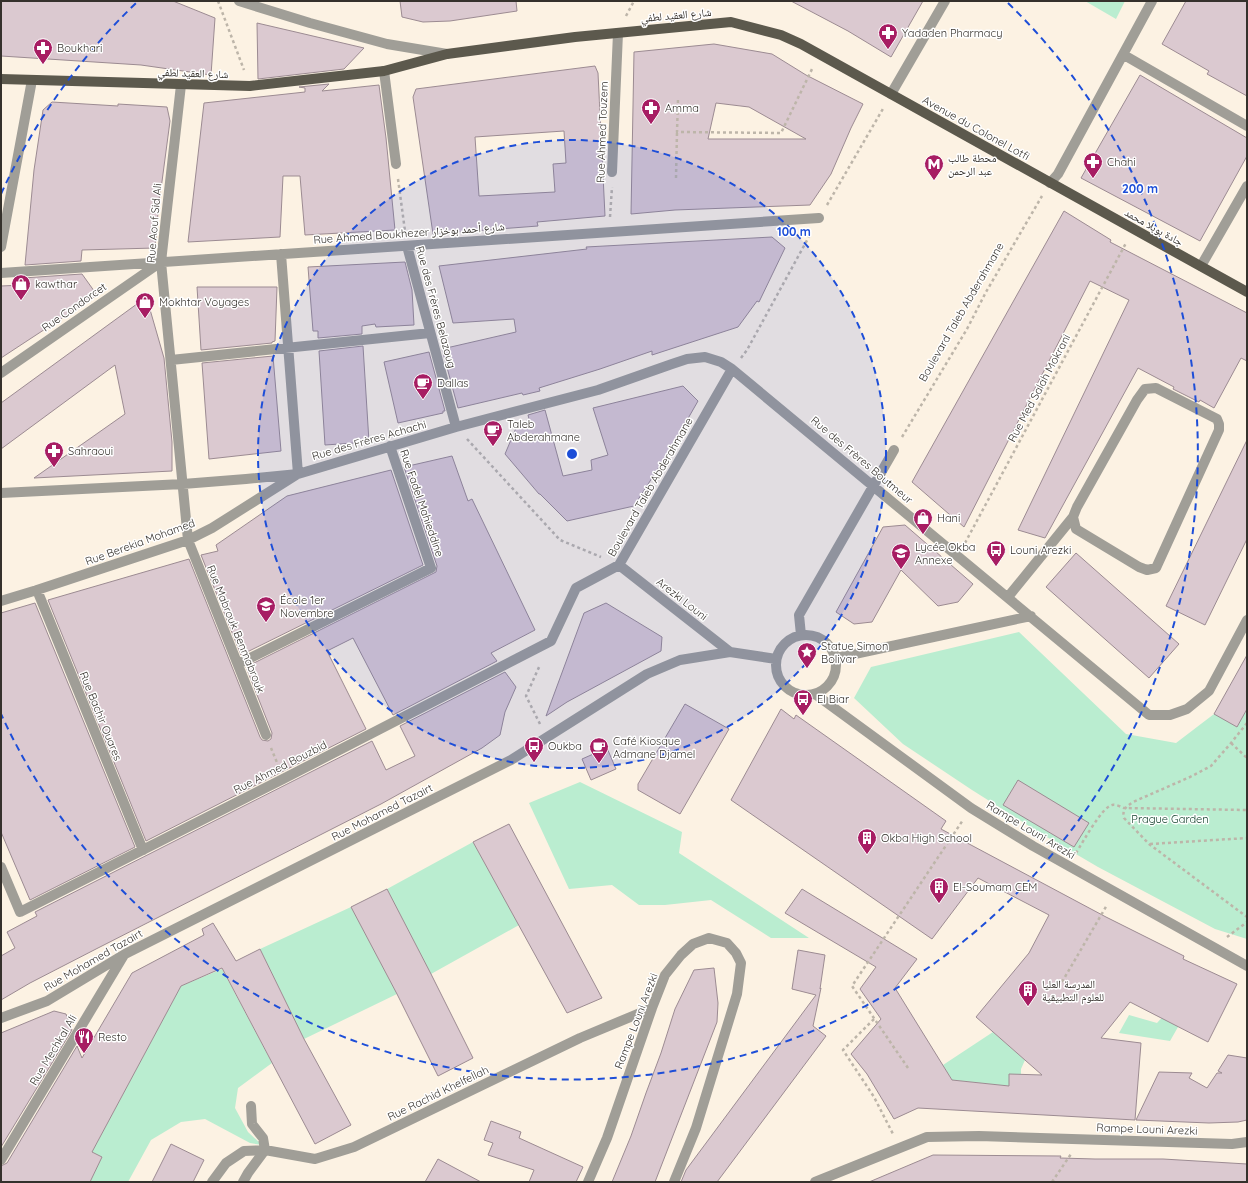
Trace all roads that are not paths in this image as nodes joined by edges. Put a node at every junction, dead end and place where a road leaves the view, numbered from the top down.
1 (238, 1) edge
2 (945, 1) edge
3 (1152, 1) edge
4 (618, 32) junction
5 (448, 54) junction
6 (1124, 55) junction
7 (384, 71) junction
8 (1, 79) edge
9 (32, 80) junction
10 (181, 85) junction
11 (891, 94) junction
12 (1247, 126) edge
13 (396, 164) road end
14 (612, 172) road end
15 (1050, 183) junction
16 (1247, 186) edge
17 (819, 218) dead end
18 (407, 246) junction
19 (1, 247) edge
20 (281, 254) junction
21 (161, 262) junction
22 (1201, 266) junction
23 (1, 273) edge
24 (1247, 292) edge
25 (430, 333) junction
26 (288, 348) junction
27 (170, 360) junction
28 (732, 370) junction
29 (1, 373) edge
30 (456, 427) junction
31 (390, 446) junction
32 (894, 450) road end
33 (298, 474) junction
34 (183, 484) junction
35 (873, 485) junction
36 (1, 493) edge
37 (1073, 517) junction
38 (188, 540) junction
39 (619, 566) junction
40 (37, 590) junction
41 (1008, 597) junction
42 (1, 601) edge
43 (1031, 616) junction
44 (1247, 620) edge
45 (801, 636) junction
46 (551, 641) joint
47 (730, 652) junction
48 (836, 658) junction
49 (776, 659) junction
50 (238, 664) junction
51 (815, 694) junction
52 (266, 735) road end
53 (143, 850) junction
54 (1, 867) edge
55 (125, 954) junction
56 (1247, 966) edge
57 (652, 1008) junction
58 (1, 1018) edge
59 (251, 1106) dead end
60 (1247, 1142) edge
61 (265, 1150) junction
62 (1, 1160) edge
63 (212, 1182) edge
64 (243, 1182) edge
65 (588, 1182) edge
66 (674, 1182) edge
67 (815, 1182) edge

1 - 5 street
2 - 11 street
3 - 6 street
4 - 5 main road, شارع العقيد لطفي
4 - 11 main road, شارع العقيد لطفي
4 - 14 street, Rue Ahmed Touzem
5 - 7 main road
6 - 12 street
6 - 15 street
7 - 10 main road, شارع العقيد لطفي
7 - 13 street
8 - 9 main road, شارع العقيد لطفي
9 - 10 main road, شارع العقيد لطفي
9 - 19 street
10 - 21 street, Rue Aouf Sid Ali
11 - 15 main road, Avenue du Colonel Lotfi
15 - 22 main road, جادة بوبلا محمد
16 - 22 street
17 - 18 street, Rue Ahmed Boukhezer شارع أحمد بوخزار
18 - 20 street, Rue Ahmed Boukhezer شارع أحمد بوخزار
18 - 25 street, Rue des Frères Belazoug
20 - 21 street, Rue Ahmed Boukhezer شارع أحمد بوخزار
20 - 26 street
21 - 23 street, Rue Ahmed Boukhezer شارع أحمد بوخزار
21 - 27 street, Rue Aouf Sid Ali
21 - 29 street, Rue Condorcet
22 - 24 main road, جادة بوبلا محمد
25 - 26 street
25 - 30 street, Rue des Frères Belazoug
26 - 27 street
26 - 33 street
27 - 34 street, Rue Aouf Sid Ali
28 - 30 street, Rue des Frères Achachi
28 - 35 street, Rue des Frères Boutmeur
28 - 39 street, Boulevard Taleb Abderahmane
30 - 31 street, Rue des Frères Achachi
31 - 33 street, Rue des Frères Achachi
31 - 50 street, Rue Fadel Mahieddine
32 - 35 street
33 - 34 street, Rue des Frères Achachi
33 - 38 street, Rue Berekia Mohamed
34 - 36 street, Rue des Frères Achachi
34 - 38 street, Rue Mabrouk Benmabrouk
35 - 41 street, Rue des Frères Boutmeur
35 - 45 street
37 - 37 street
37 - 41 street
38 - 40 street, Rue Berekia Mohamed
38 - 50 street, Rue Mabrouk Benmabrouk
39 - 46 street, Boulevard Taleb Abderahmane
39 - 47 street, Arezki Louni
40 - 42 street, Rue Berekia Mohamed
40 - 53 street, Rue Bachir Ouares
41 - 43 street, Rue des Frères Boutmeur
43 - 44 street
43 - 48 street
45 - 48 street
45 - 49 street
46 - 53 street, Rue Ahmed Bouzbid
47 - 49 street, Rue Mohamed Tazairt
47 - 55 street, Rue Mohamed Tazairt
48 - 51 street
49 - 51 street
50 - 52 street, Rue Mabrouk Benmabrouk
51 - 56 street, Rampe Louni Arezki
53 - 54 street, Rue Ahmed Bouzbid
55 - 58 street, Rue Mohamed Tazairt
55 - 62 street, Rue Mechkal Ali
57 - 61 street, Rue Rachid Khelfellah
57 - 65 street, Rampe Louni Arezki
57 - 66 street, Rampe Louni Arezki
59 - 61 street
60 - 67 street, Rampe Louni Arezki
61 - 63 street, Rue Rachid Khelfellah
61 - 64 street

